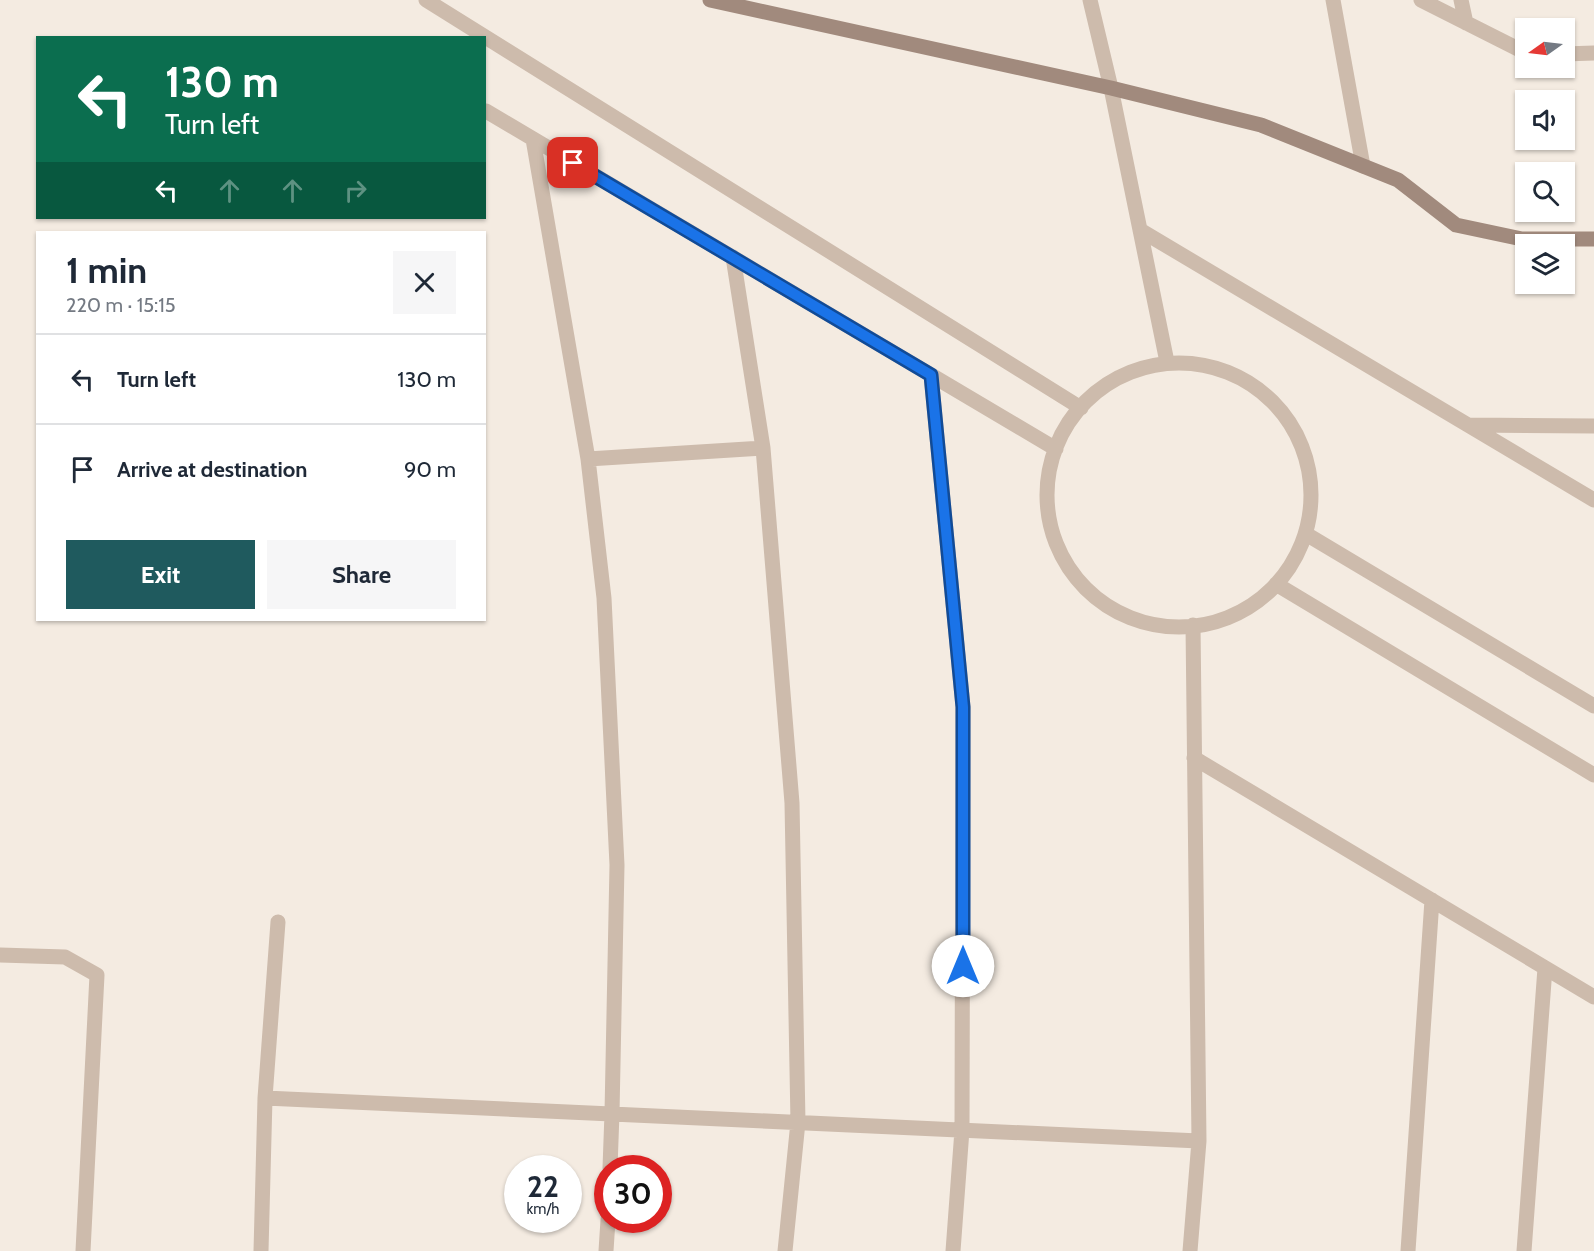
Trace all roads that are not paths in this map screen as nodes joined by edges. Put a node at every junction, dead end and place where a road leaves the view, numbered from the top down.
1 (426, 0) edge
2 (710, 0) edge
3 (1090, 0) edge
4 (1333, 0) edge
5 (1421, 0) edge
6 (1461, 0) edge
7 (1466, 23) junction
8 (484, 36) edge
9 (486, 37) edge
10 (1515, 48) edge
11 (1594, 53) edge
12 (1575, 54) edge
13 (1111, 88) junction
14 (486, 111) edge
15 (533, 139) junction
16 (1363, 166) junction
17 (1140, 230) junction
18 (1594, 239) edge
19 (733, 257) junction
20 (1167, 362) junction
21 (931, 375) junction
22 (1081, 408) junction
23 (1468, 425) junction
24 (1594, 426) edge
25 (763, 448) junction
26 (1056, 449) junction
27 (588, 459) junction
28 (1594, 500) edge
29 (1306, 534) junction
30 (1276, 584) junction
31 (1192, 625) junction
32 (1594, 706) edge
33 (1194, 758) junction
34 (1594, 775) edge
35 (1432, 900) junction
36 (278, 922) dead end
37 (0, 955) edge
38 (1545, 968) junction
39 (1594, 997) edge
40 (265, 1098) junction
41 (612, 1113) junction
42 (798, 1122) junction
43 (962, 1130) junction
44 (1199, 1142) junction
45 (610, 1155) edge
46 (607, 1233) edge
47 (83, 1251) edge
48 (261, 1251) edge
49 (606, 1251) edge
50 (785, 1251) edge
51 (952, 1251) edge
52 (1190, 1251) edge
53 (1408, 1251) edge
54 (1524, 1251) edge

1 - 8 street
2 - 13 street
3 - 13 street
4 - 16 street
5 - 7 street
6 - 7 street
7 - 10 street
9 - 22 street
11 - 12 street
13 - 16 street
13 - 17 street
14 - 15 street
15 - 19 street
15 - 27 street
16 - 18 street
17 - 20 street
17 - 23 street
19 - 21 street
19 - 25 street
20 - 22 street
20 - 29 street
21 - 26 street
21 - 43 street
22 - 26 street
23 - 24 street
23 - 28 street
25 - 27 street
25 - 42 street
26 - 31 street
27 - 41 street
29 - 30 street
29 - 32 street
30 - 31 street
30 - 34 street
31 - 33 street
33 - 35 street
33 - 44 street
35 - 38 street
35 - 53 street
36 - 40 street
37 - 47 street
38 - 39 street
38 - 54 street
40 - 41 street
40 - 48 street
41 - 42 street
41 - 45 street
42 - 43 street
42 - 50 street
43 - 44 street
43 - 51 street
44 - 52 street
46 - 49 street

